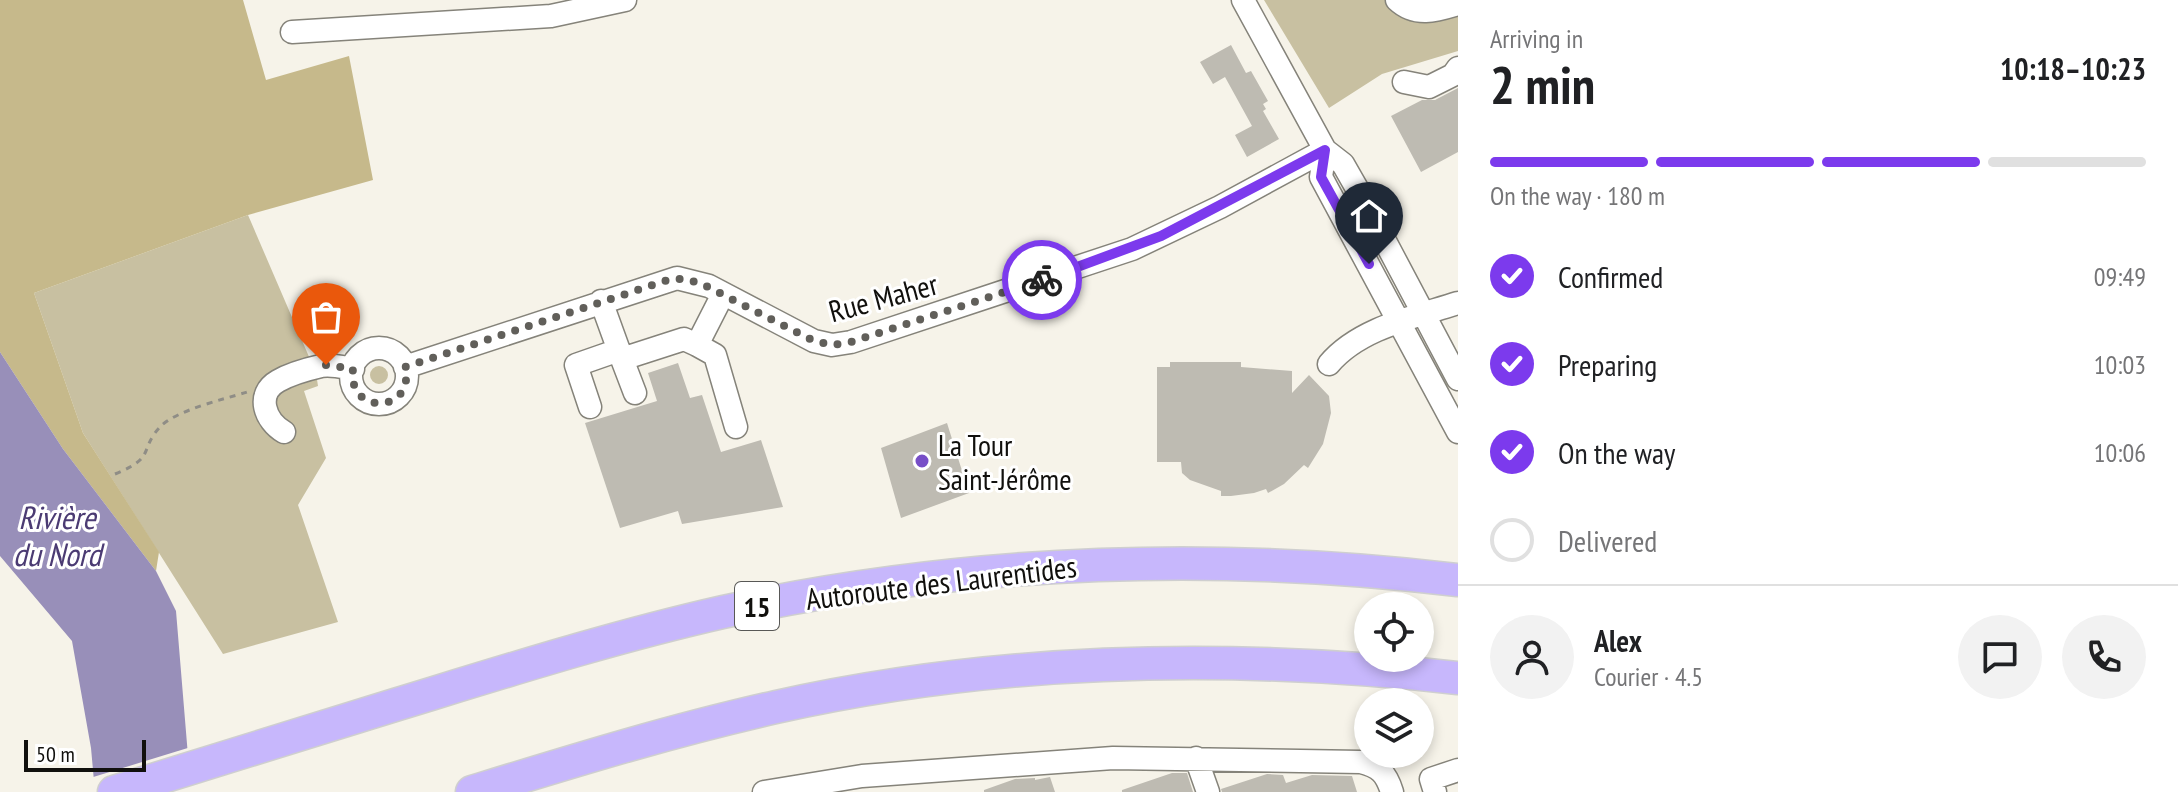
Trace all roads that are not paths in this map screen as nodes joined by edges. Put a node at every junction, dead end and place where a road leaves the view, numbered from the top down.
1 (625, 0) edge
2 (1243, 0) edge
3 (1397, 0) edge
4 (1458, 4) edge
5 (292, 32) dead end
6 (1458, 68) edge
7 (1404, 82) dead end
8 (1325, 150) junction
9 (723, 294) junction
10 (601, 301) junction
11 (1458, 303) edge
12 (1425, 313) junction
13 (1401, 322) junction
14 (1449, 339) edge
15 (697, 345) junction
16 (1416, 351) junction
17 (621, 355) junction
18 (1329, 364) dead end
19 (405, 367) junction
20 (353, 369) junction
21 (1458, 379) edge
22 (635, 393) dead end
23 (590, 407) dead end
24 (736, 427) dead end
25 (284, 432) dead end
26 (1458, 432) edge
27 (1458, 580) edge
28 (1458, 678) edge
29 (1196, 758) junction
30 (882, 783) edge
31 (114, 792) edge
32 (472, 792) edge
33 (764, 792) edge
34 (1208, 792) edge
35 (1392, 792) edge

1 - 5 street
2 - 8 street
3 - 4 street
6 - 7 street
8 - 9 street, Rue Maher
8 - 12 street
8 - 13 street
9 - 10 street, Rue Maher
9 - 15 street
10 - 17 street
10 - 19 street, Rue Maher
11 - 12 street
12 - 13 street
12 - 14 street
13 - 16 street
13 - 18 street
14 - 16 street
14 - 21 street
15 - 17 street
15 - 24 street
16 - 26 street
17 - 22 street
17 - 23 street
19 - 20 street
19 - 20 street
20 - 25 street
27 - 31 highway, Autoroute des Laurentides / 15
28 - 32 highway
29 - 30 street
29 - 34 street
29 - 35 street
30 - 33 street

